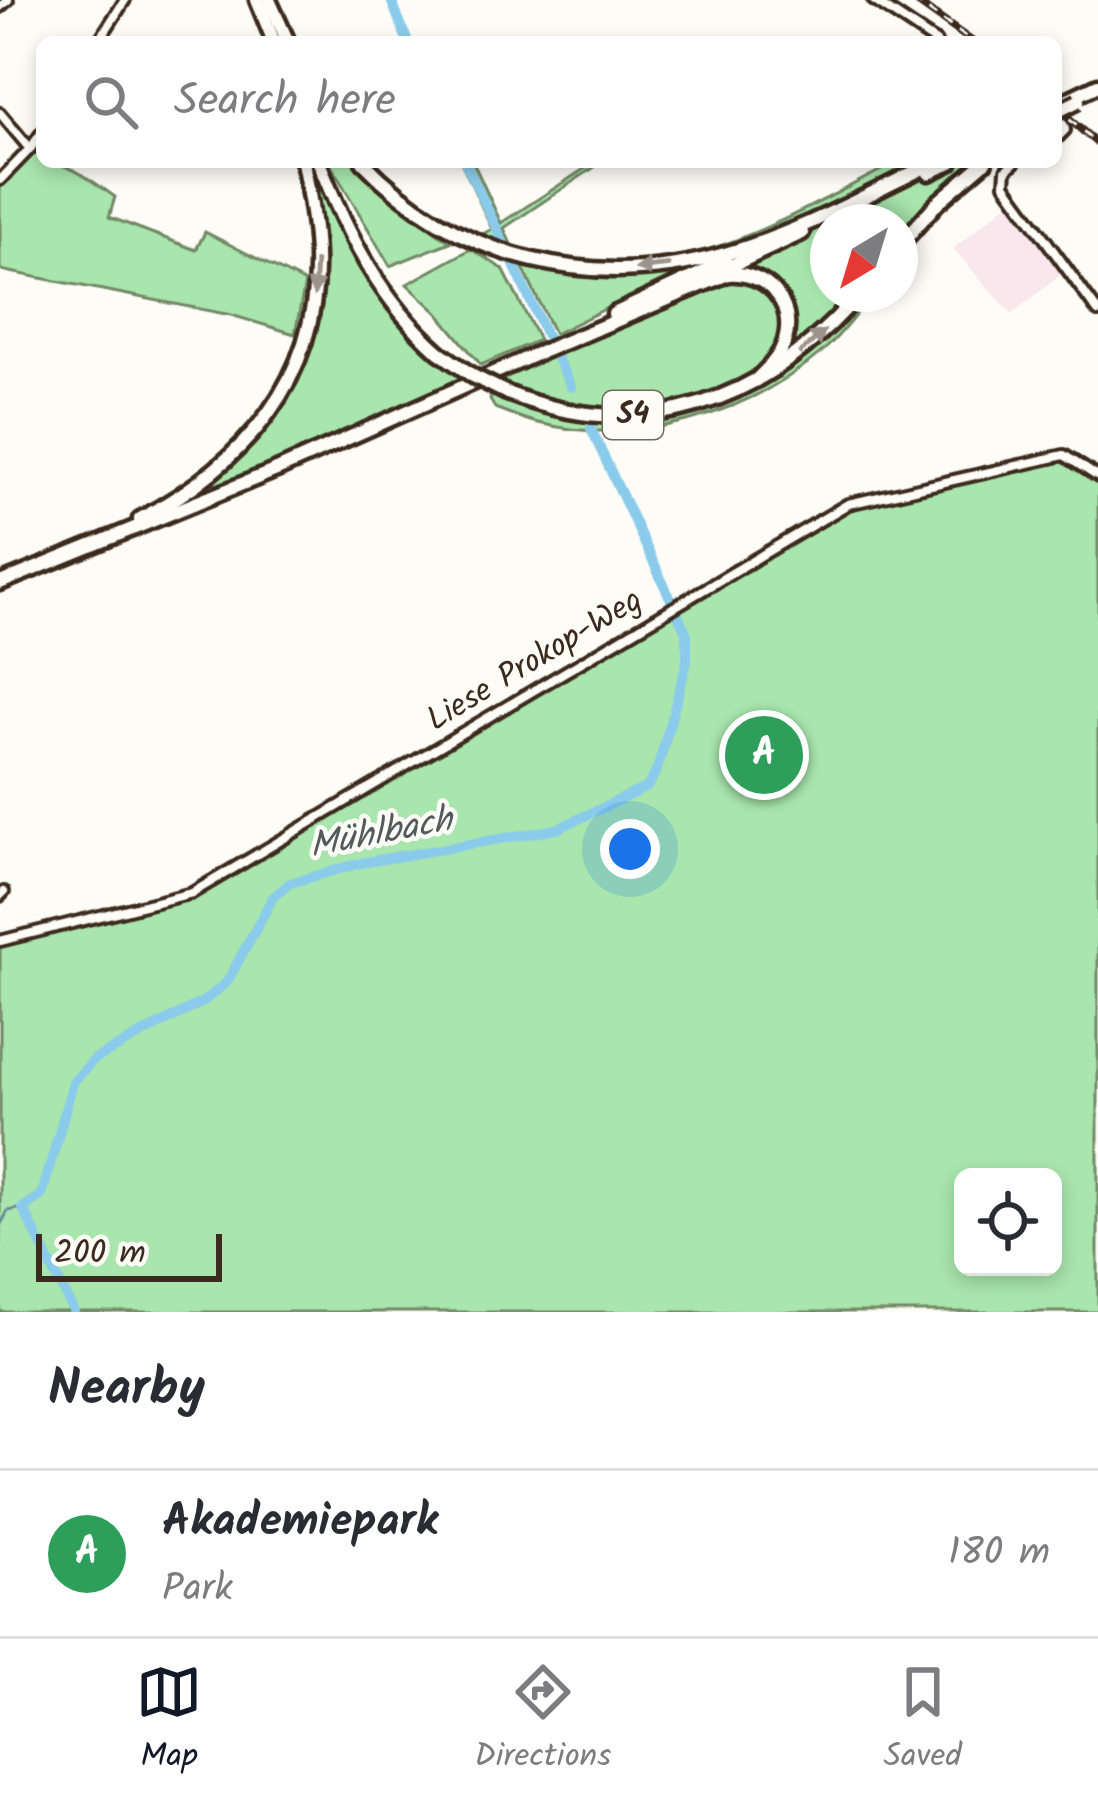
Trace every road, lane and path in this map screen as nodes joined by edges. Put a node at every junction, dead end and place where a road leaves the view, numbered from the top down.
1 (8, 0) edge
2 (124, 0) edge
3 (263, 0) edge
4 (873, 0) edge
5 (0, 7) edge
6 (102, 36) edge
7 (272, 36) edge
8 (284, 36) edge
9 (927, 36) edge
10 (1098, 88) edge
11 (1062, 107) edge
12 (0, 113) edge
13 (36, 140) edge
14 (30, 149) junction
15 (304, 168) edge
16 (322, 168) edge
17 (369, 168) edge
18 (923, 168) edge
19 (938, 168) edge
20 (978, 168) edge
21 (1008, 168) edge
22 (0, 179) edge
23 (849, 204) edge
24 (810, 223) edge
25 (810, 223) edge
26 (918, 225) edge
27 (841, 312) edge
28 (1098, 312) edge
29 (591, 332) junction
30 (534, 356) junction
31 (756, 380) junction
32 (1098, 477) edge
33 (0, 583) edge
34 (0, 941) edge

1 - 5 street
2 - 6 street
3 - 7 highway
3 - 8 highway
4 - 9 street
10 - 11 highway, bridge
12 - 14 street
13 - 14 street
14 - 22 street
15 -> 33 highway
16 - 31 highway, S4, bridge
24 -> 17 highway
18 - 23 highway
19 - 29 highway
20 - 26 highway
21 - 28 street
25 - 30 highway
31 -> 27 highway, S4
29 - 30 highway
29 - 31 highway
30 - 33 highway
32 - 34 street, Liese Prokop-Weg

